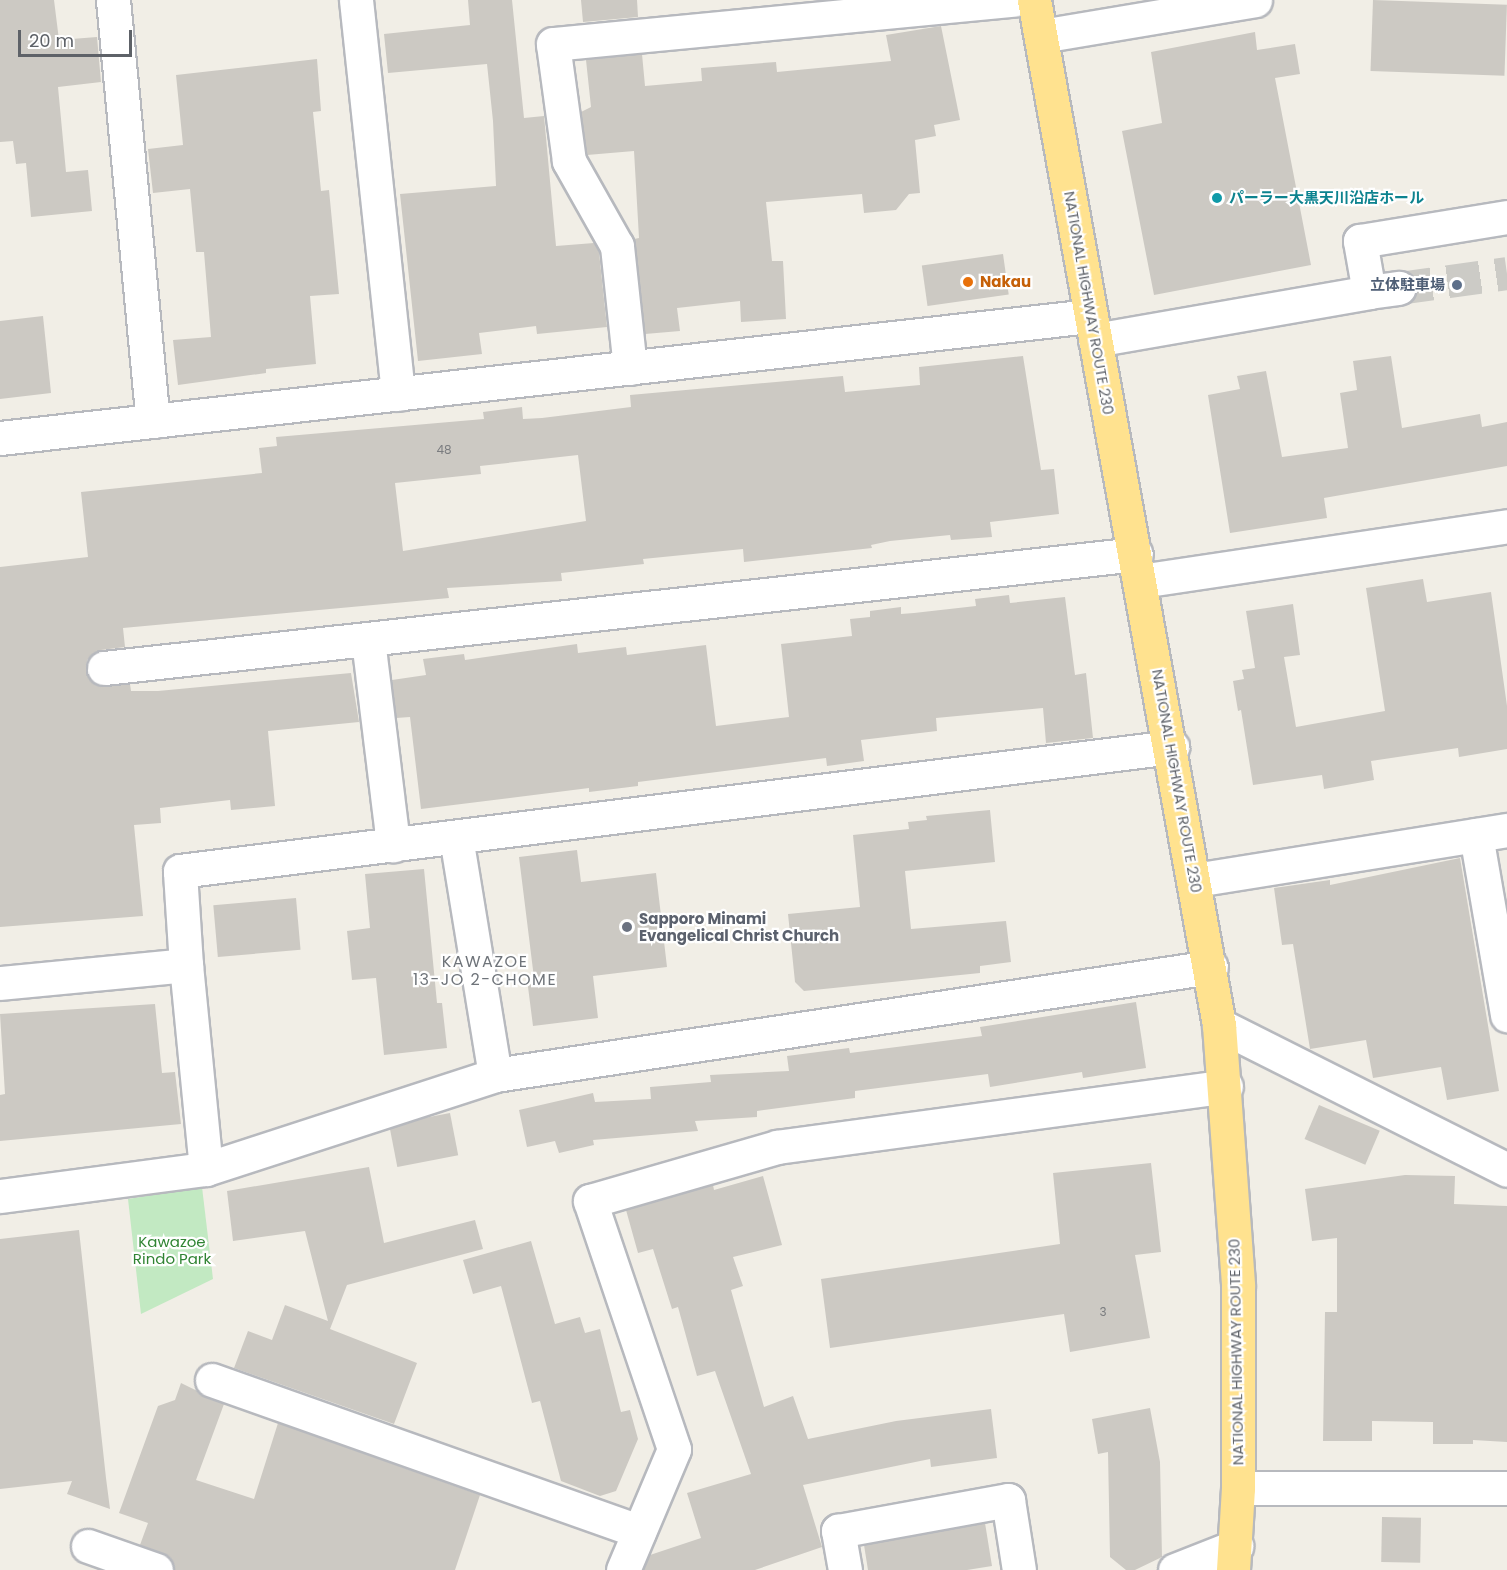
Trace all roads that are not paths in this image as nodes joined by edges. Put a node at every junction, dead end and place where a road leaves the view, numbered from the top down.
1 (113, 0) edge
2 (356, 0) edge
3 (1014, 0) edge
4 (1034, 0) edge
5 (1256, 0) edge
6 (1041, 36) junction
7 (1507, 217) edge
8 (1092, 328) junction
9 (630, 368) junction
10 (398, 394) junction
11 (153, 421) junction
12 (0, 438) edge
13 (1507, 526) edge
14 (1139, 568) junction
15 (368, 640) junction
16 (104, 668) dead end
17 (1172, 747) junction
18 (1491, 832) edge
19 (456, 837) junction
20 (393, 845) junction
21 (1195, 880) junction
22 (186, 965) junction
23 (1211, 967) junction
24 (0, 983) edge
25 (1507, 1015) edge
26 (1219, 1025) junction
27 (495, 1075) junction
28 (1226, 1086) junction
29 (206, 1169) junction
30 (1507, 1170) edge
31 (0, 1196) edge
32 (212, 1380) dead end
33 (1238, 1488) junction
34 (1507, 1488) edge
35 (639, 1531) junction
36 (88, 1546) dead end
37 (1234, 1558) edge
38 (156, 1570) edge
39 (623, 1570) edge
40 (845, 1570) edge
41 (1019, 1570) edge
42 (1174, 1570) edge

1 - 11 street
2 - 10 street
3 - 9 street
4 - 6 highway, NATIONAL HIGHWAY ROUTE 230
5 - 6 street
6 - 8 highway, NATIONAL HIGHWAY ROUTE 230
7 - 8 street
8 - 9 street
8 - 14 highway, NATIONAL HIGHWAY ROUTE 230
9 - 10 street
10 - 11 street
11 - 12 street
13 - 14 street
14 - 15 street
14 - 17 highway, NATIONAL HIGHWAY ROUTE 230
15 - 16 street
15 - 20 street
17 - 19 street
17 - 21 highway, NATIONAL HIGHWAY ROUTE 230
18 - 21 street
18 - 25 street
19 - 20 street
19 - 27 street
20 - 22 street
21 - 23 highway, NATIONAL HIGHWAY ROUTE 230
22 - 24 street
22 - 29 street
23 - 26 highway, NATIONAL HIGHWAY ROUTE 230
23 - 27 street
26 - 28 highway, NATIONAL HIGHWAY ROUTE 230
26 - 30 street
27 - 29 street
28 - 33 highway, NATIONAL HIGHWAY ROUTE 230
28 - 35 street
29 - 31 street
32 - 35 street
33 - 34 street
33 - 37 highway, NATIONAL HIGHWAY ROUTE 230
35 - 39 street
36 - 38 street
37 - 42 street
40 - 41 street

